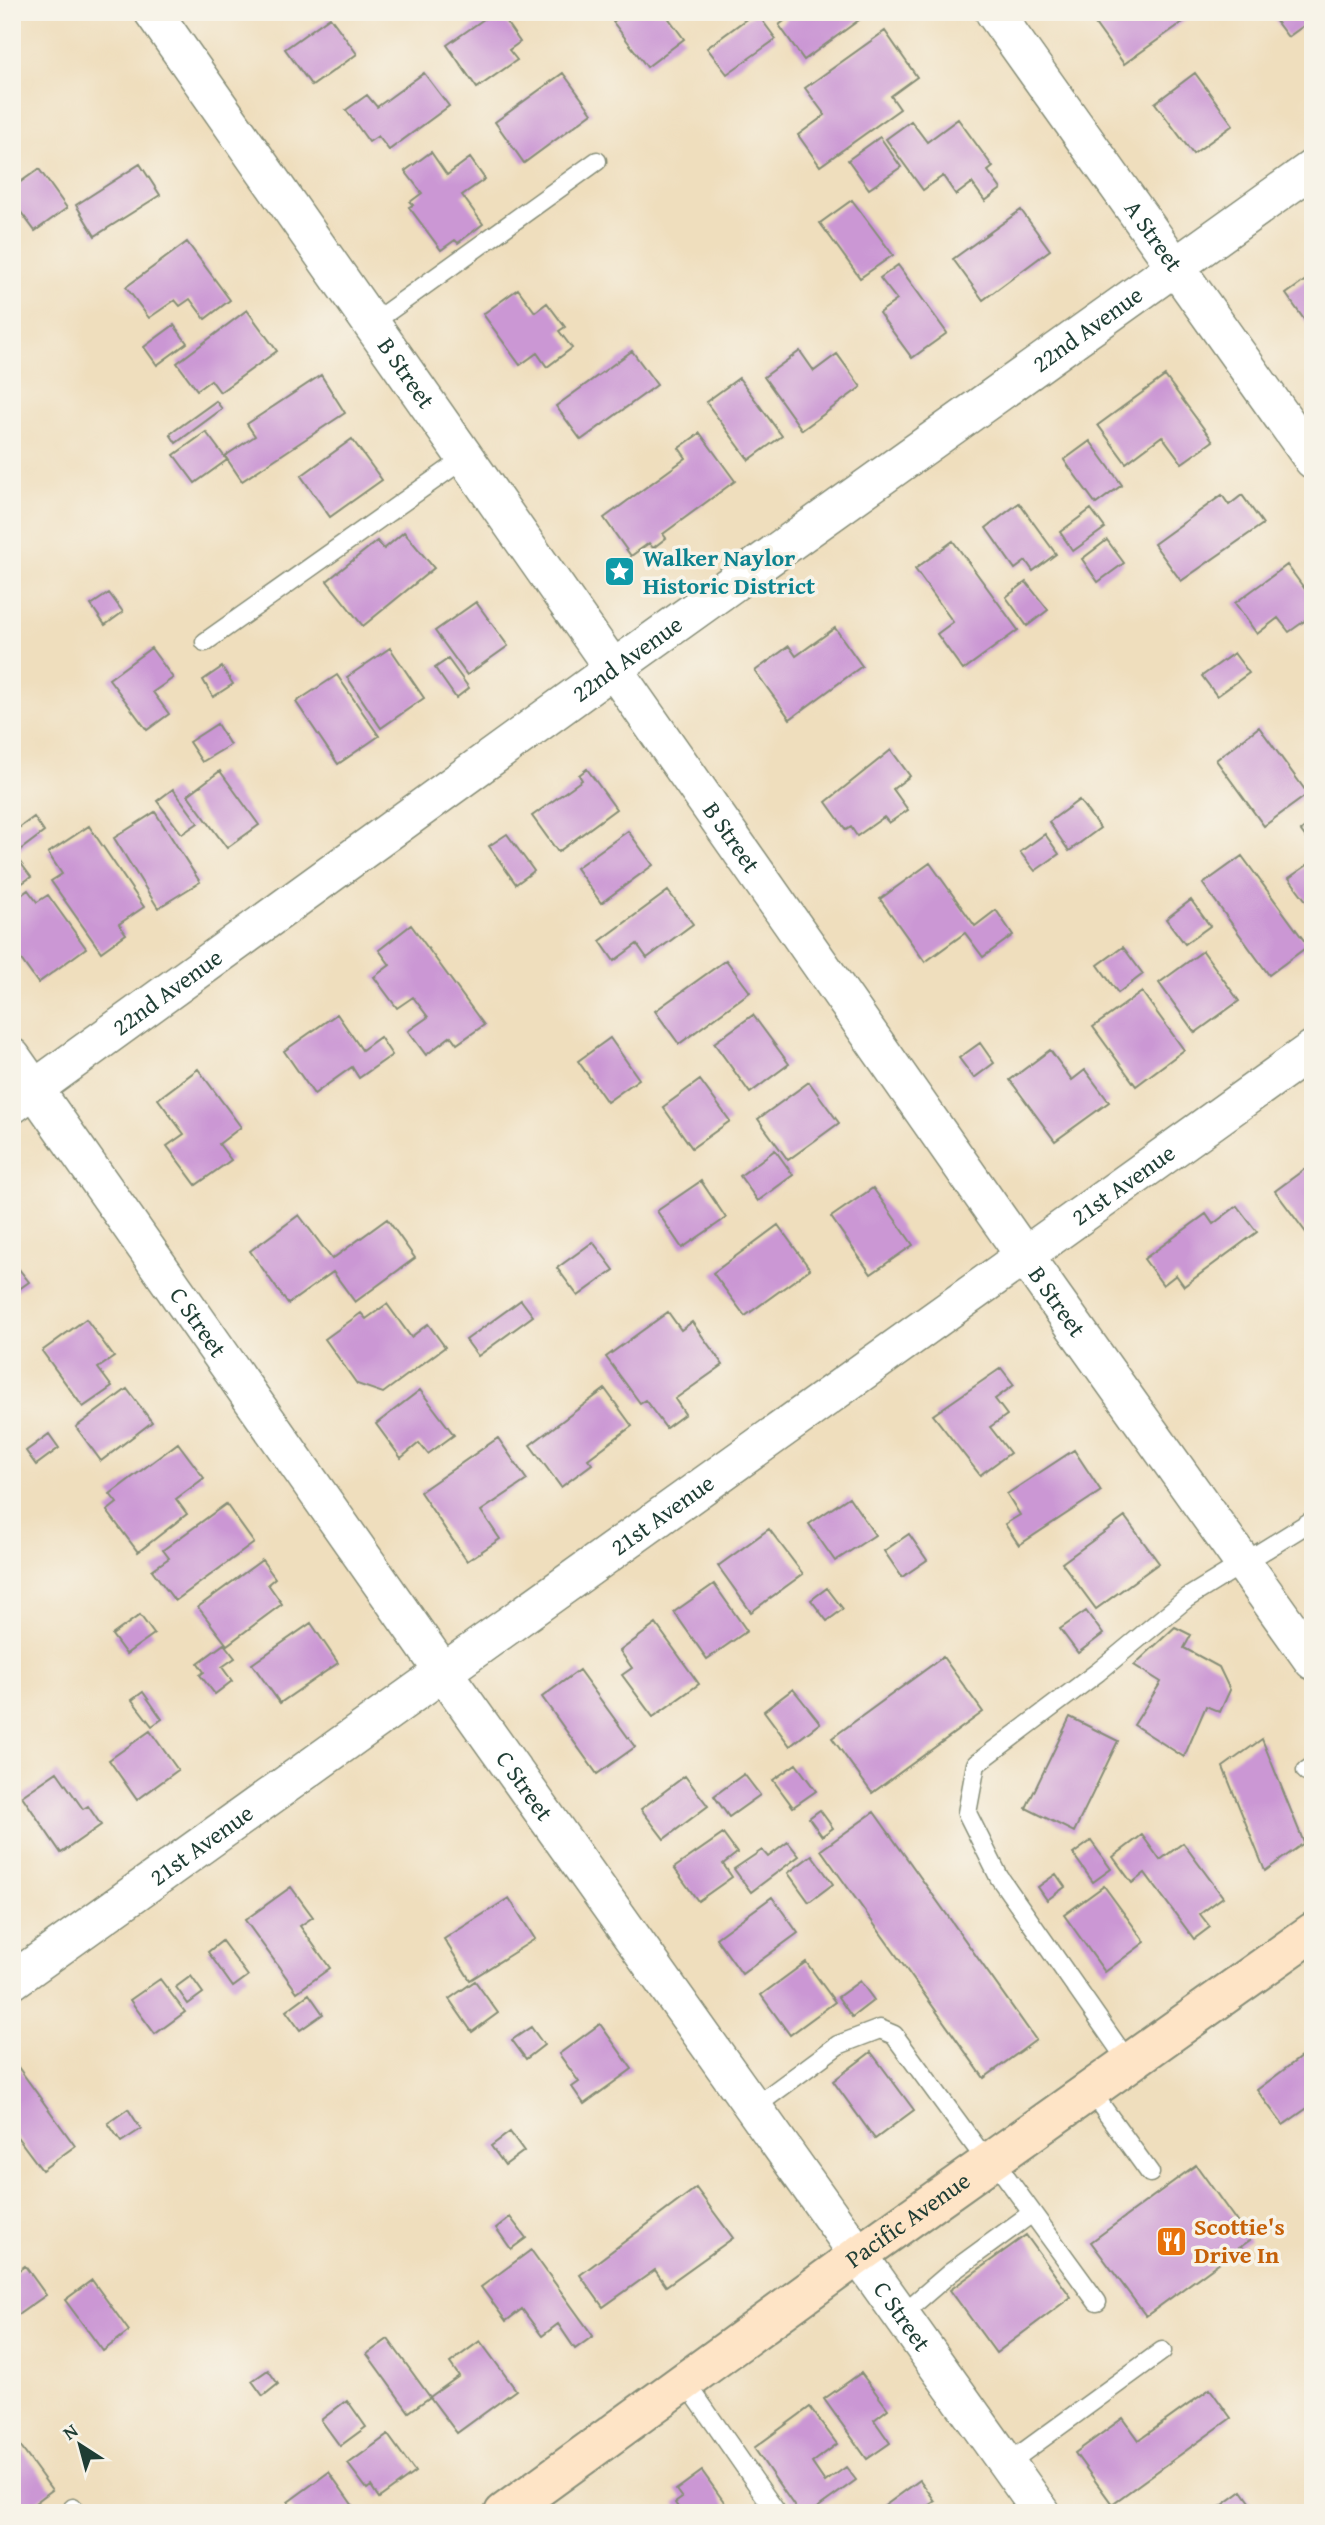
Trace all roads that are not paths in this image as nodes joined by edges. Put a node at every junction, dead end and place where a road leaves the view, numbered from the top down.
1 (153, 12) edge
2 (994, 12) edge
3 (597, 162) dead end
4 (1313, 168) edge
5 (1175, 269) junction
6 (371, 324) junction
7 (465, 458) junction
8 (1313, 460) edge
9 (205, 642) dead end
10 (613, 669) junction
11 (1313, 1049) edge
12 (12, 1057) edge
13 (24, 1097) edge
14 (1026, 1257) junction
15 (1313, 1520) edge
16 (1242, 1562) junction
17 (1313, 1661) edge
18 (444, 1673) junction
19 (1310, 1936) edge
20 (12, 1981) edge
21 (1129, 2063) junction
22 (1090, 2091) junction
23 (753, 2108) junction
24 (991, 2161) junction
25 (1150, 2173) dead end
26 (1032, 2213) junction
27 (857, 2256) junction
28 (1097, 2302) dead end
29 (900, 2316) junction
30 (1162, 2351) dead end
31 (685, 2381) junction
32 (1007, 2464) junction
33 (512, 2511) edge
34 (777, 2513) edge
35 (1042, 2513) edge

1 - 6 street, B Street
2 - 5 street, A Street
3 - 6 lane
4 - 5 street, 22nd Avenue
5 - 8 street, A Street
5 - 10 street, 22nd Avenue
6 - 7 street, B Street
7 - 9 lane
7 - 10 street, B Street
10 - 13 street, 22nd Avenue
10 - 14 street, B Street
11 - 14 street, 21st Avenue
12 - 13 street, C Street
13 - 18 street, C Street
14 - 16 street, B Street
14 - 18 street, 21st Avenue
15 - 16 lane
16 - 17 street, B Street
16 - 21 lane
18 - 20 street, 21st Avenue
18 - 23 street, C Street
19 - 21 main road, Pacific Avenue
21 - 22 main road, Pacific Avenue
22 - 24 main road, Pacific Avenue
22 - 25 lane
23 - 24 lane
23 - 27 street, C Street
24 - 26 lane
24 - 27 main road, Pacific Avenue
26 - 28 lane
26 - 29 lane
27 - 29 street, C Street
27 - 31 main road, Pacific Avenue
29 - 32 street, C Street
30 - 32 lane
31 - 33 main road, Pacific Avenue
31 - 34 lane
32 - 35 street, C Street

